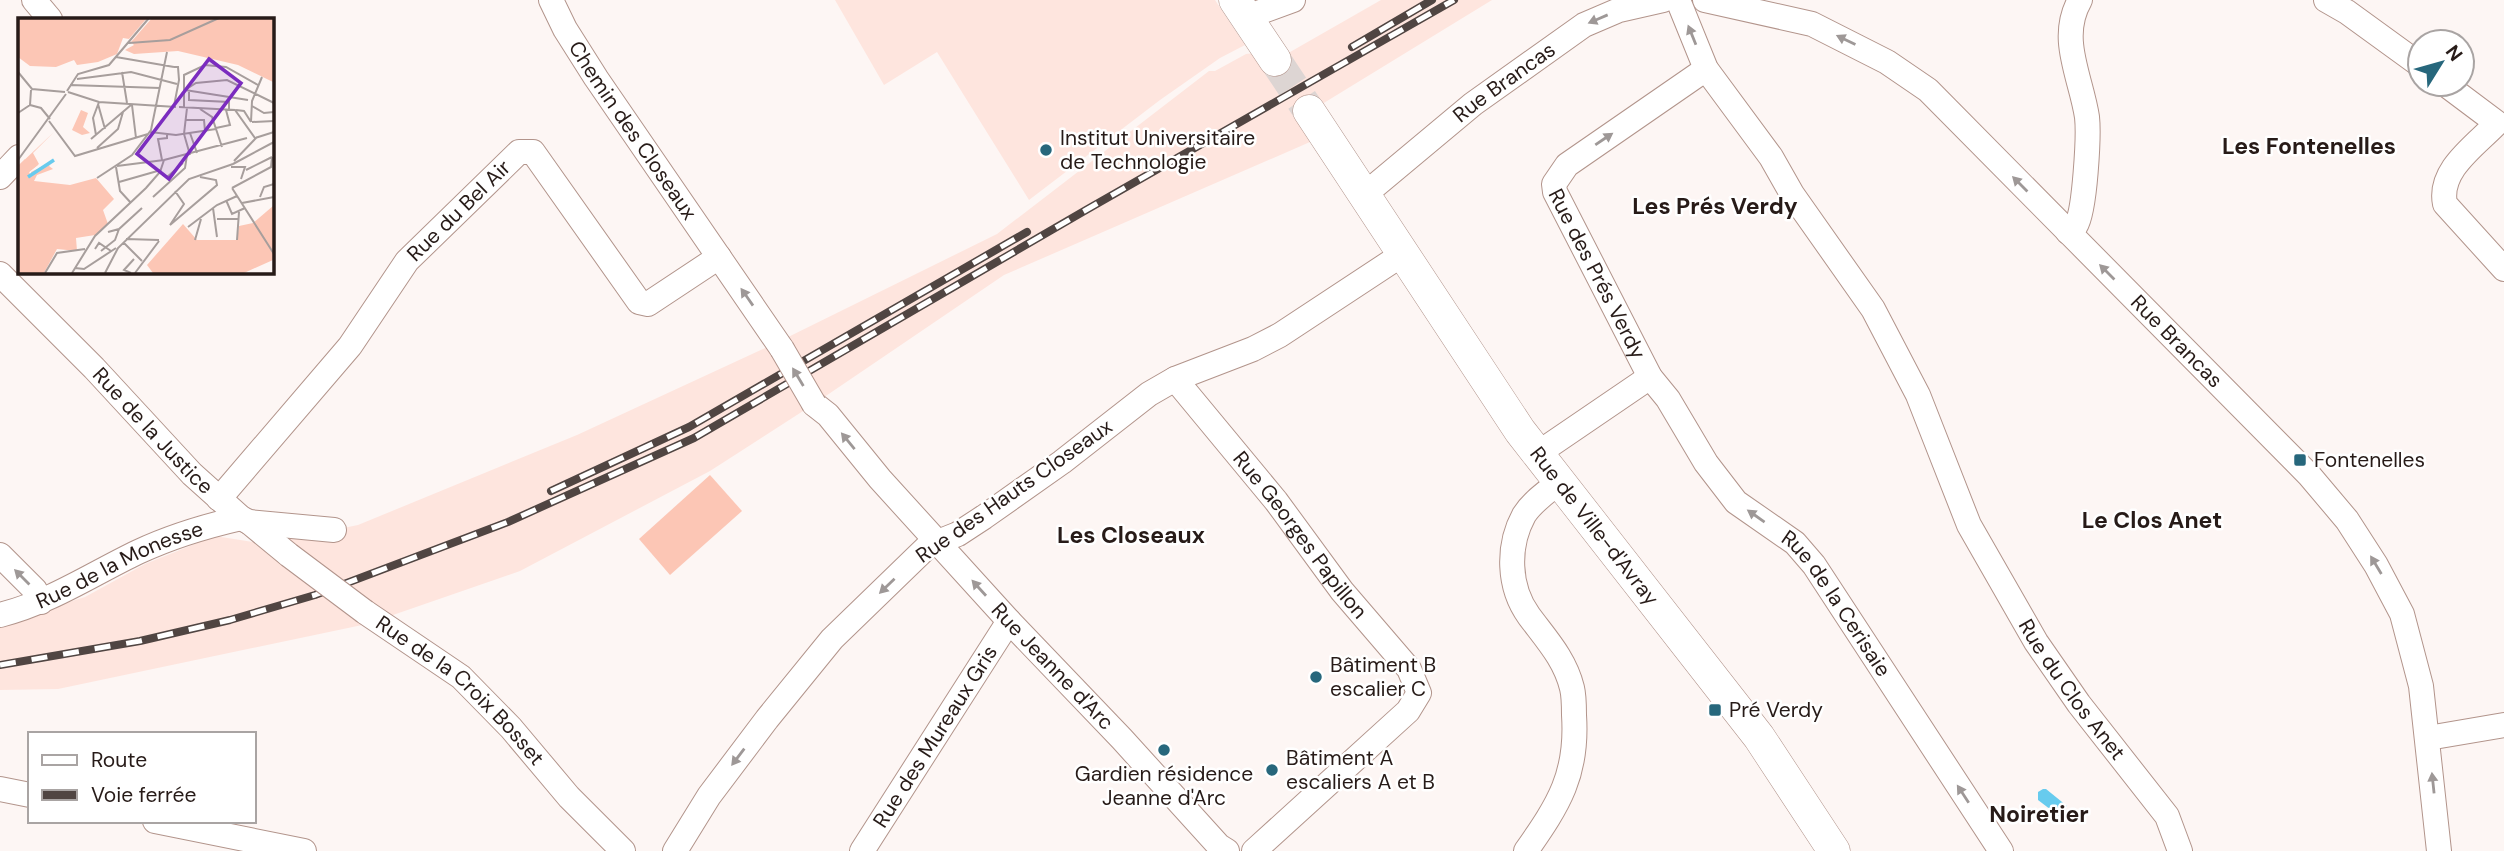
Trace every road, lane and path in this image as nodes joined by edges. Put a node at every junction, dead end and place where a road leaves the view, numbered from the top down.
1 (34, 0) edge
2 (551, 0) edge
3 (1293, 0) edge
4 (1664, 0) edge
5 (1678, 0) edge
6 (1705, 0) edge
7 (2080, 0) edge
8 (2343, 4) edge
9 (1241, 9) edge
10 (49, 18) edge
11 (2406, 54) edge
12 (1275, 60) tunnel mouth
13 (1706, 69) junction
14 (2463, 98) edge
15 (1309, 111) tunnel mouth
16 (18, 159) edge
17 (0, 177) edge
18 (1364, 195) junction
19 (2068, 232) junction
20 (1403, 254) junction
21 (719, 257) junction
22 (2504, 269) edge
23 (0, 274) edge
24 (782, 349) joint
25 (1650, 377) junction
26 (1175, 379) junction
27 (1537, 454) junction
28 (1559, 482) junction
29 (219, 499) junction
30 (245, 520) junction
31 (334, 530) dead end
32 (939, 542) junction
33 (0, 555) edge
34 (41, 602) junction
35 (0, 615) edge
36 (1009, 621) junction
37 (2504, 724) edge
38 (2428, 738) junction
39 (0, 789) edge
40 (28, 795) edge
41 (165, 823) edge
42 (1220, 849) edge
43 (622, 850) edge
44 (304, 851) edge
45 (675, 851) edge
46 (862, 851) edge
47 (1254, 851) edge
48 (1526, 851) edge
49 (1835, 851) edge
50 (2001, 851) edge
51 (2180, 851) edge
52 (2439, 851) edge

1 - 10 street
2 - 21 street, Chemin des Closeaux
3 - 9 street
4 -> 18 street, Rue Brancas
13 -> 5 street, Rue du Clos Anet
19 -> 6 street, Rue Brancas
7 - 19 street
8 - 11 street
9 - 12 main road
25 -> 13 street, Rue des Prés Verdy
13 - 51 street, Rue du Clos Anet
14 - 22 street
15 - 18 main road, Rue de Ville-d'Avray
16 - 17 street
18 - 20 main road, Rue de Ville-d'Avray
38 -> 19 street, Rue Brancas
20 - 26 street, Rue des Hauts Closeaux
20 - 27 main road, Rue de Ville-d'Avray
24 -> 21 street, Chemin des Closeaux
21 - 29 street, Rue du Bel Air
23 - 29 street, Rue de la Justice
32 -> 24 street, Rue Jeanne d'Arc, bridge
25 - 27 street, Rue des Prés Verdy
50 -> 25 street, Rue de la Cerisaie
26 - 32 street, Rue des Hauts Closeaux
26 - 47 street, Rue Georges Papillon
27 - 28 main road, Rue de Ville-d'Avray
28 - 48 street
28 - 49 main road, Rue de Ville-d'Avray
29 - 30 street, Rue de la Justice
30 - 31 street
30 - 34 street, Rue de la Monesse
30 - 43 street, Rue de la Croix Bosset, bridge
36 -> 32 street, Rue Jeanne d'Arc
32 -> 45 street, Rue des Hauts Closeaux
34 -> 33 street
34 - 35 street, Rue de la Monesse
36 - 42 street, Rue Jeanne d'Arc
36 - 46 street, Rue des Mureaux Gris
37 - 38 street
52 -> 38 street, Rue Brancas
39 - 40 street
41 - 44 street

